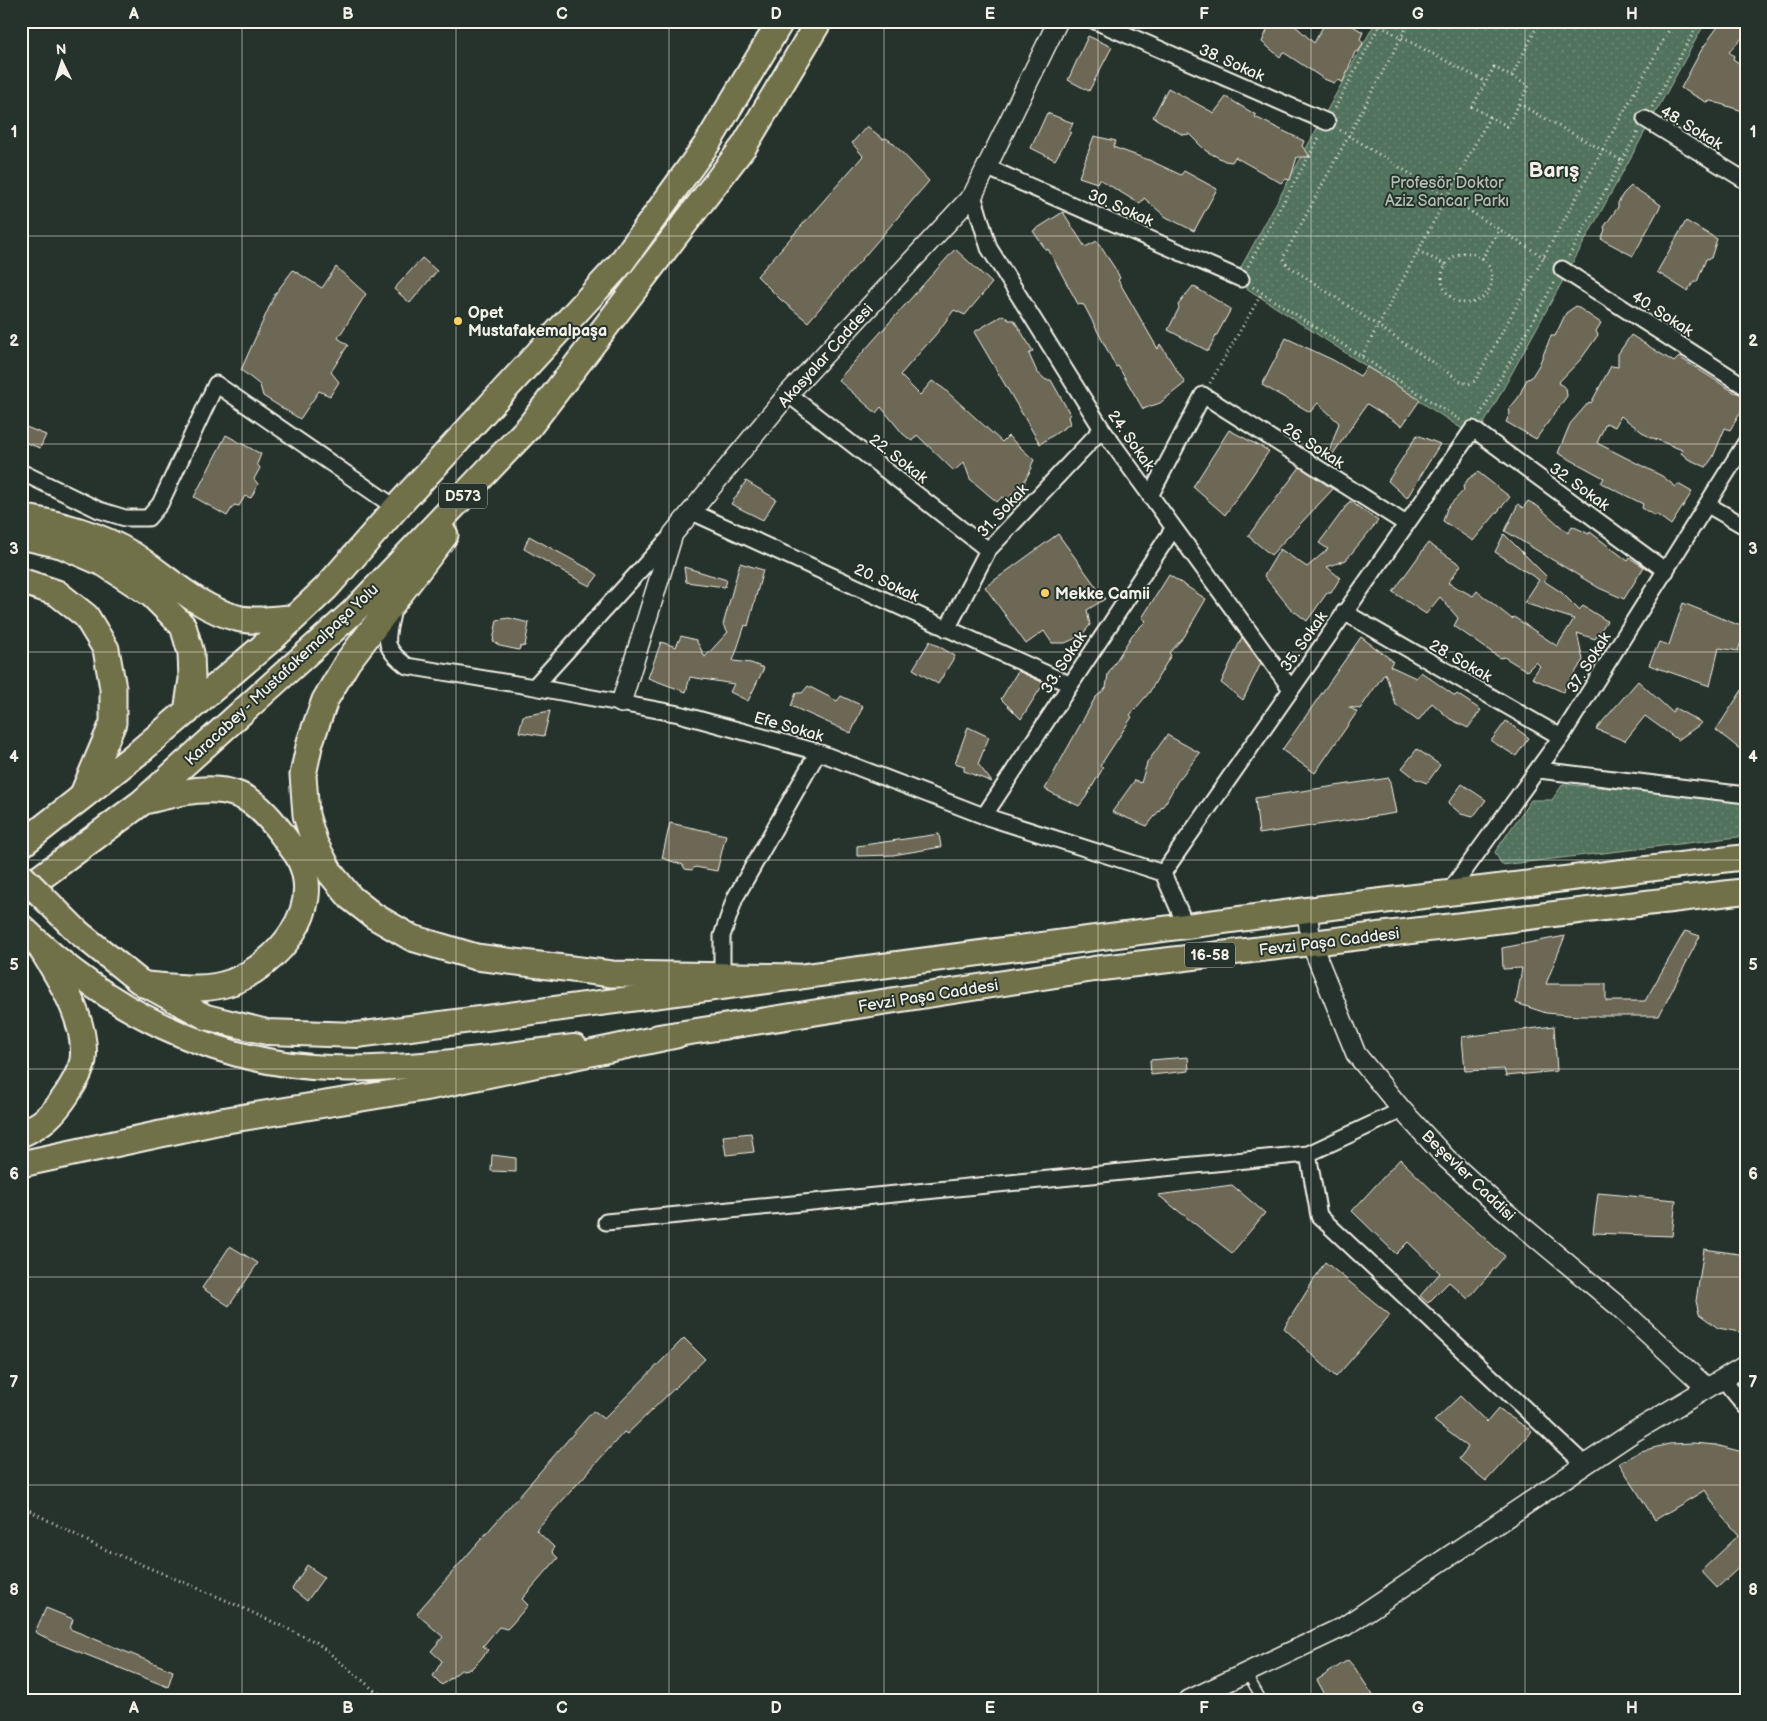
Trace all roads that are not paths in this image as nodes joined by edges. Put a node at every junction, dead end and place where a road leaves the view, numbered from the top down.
1 (781, 21) edge
2 (819, 21) edge
3 (1058, 21) edge
4 (1095, 21) edge
5 (1645, 120) road end
6 (1327, 122) road end
7 (986, 167) junction
8 (1746, 181) edge
9 (973, 194) junction
10 (1562, 269) road end
11 (1241, 279) road end
12 (1746, 387) edge
13 (788, 394) junction
14 (529, 427) junction
15 (1102, 429) junction
16 (1473, 429) joint
17 (1746, 442) edge
18 (21, 472) edge
19 (1150, 496) junction
20 (1708, 505) junction
21 (396, 508) junction
22 (690, 511) junction
23 (21, 517) edge
24 (1406, 524) junction
25 (1746, 527) edge
26 (1173, 529) junction
27 (673, 534) junction
28 (21, 536) edge
29 (988, 550) junction
30 (1666, 571) junction
31 (21, 581) edge
32 (394, 601) junction
33 (1344, 612) junction
34 (294, 618) junction
35 (947, 629) junction
36 (1069, 684) junction
37 (534, 687) junction
38 (1291, 689) junction
39 (622, 703) junction
40 (187, 712) junction
41 (1561, 737) junction
42 (818, 752) junction
43 (1539, 770) junction
44 (83, 794) junction
45 (1746, 795) edge
46 (141, 802) junction
47 (984, 816) junction
48 (21, 845) edge
49 (1746, 857) edge
50 (1163, 873) junction
51 (21, 875) edge
52 (1746, 891) edge
53 (21, 892) edge
54 (1449, 892) junction
55 (1307, 910) junction
56 (1186, 926) junction
57 (30, 934) edge
58 (1311, 943) junction
59 (796, 977) joint
60 (722, 981) junction
61 (146, 985) junction
62 (676, 1035) junction
63 (1402, 1110) junction
64 (21, 1134) edge
65 (1308, 1154) junction
66 (21, 1164) edge
67 (606, 1222) dead end
68 (1746, 1365) edge
69 (1715, 1383) junction
70 (1746, 1407) edge
71 (1585, 1465) junction
72 (1246, 1673) junction
73 (1189, 1700) edge
74 (1262, 1700) edge

1 - 21 highway, Karacabey - Mustafakemalpaşa Yolu / D573
2 - 14 highway, Karacabey - Mustafakemalpaşa Yolu / D573
3 - 7 street, Akasyalar Caddesi
4 - 6 street, 38. Sokak
5 - 8 street, 48. Sokak
7 - 9 street, Akasyalar Caddesi
7 - 11 street, 30. Sokak
9 - 13 street, Akasyalar Caddesi
9 - 15 street, 24. Sokak
10 - 12 street, 40. Sokak
13 - 22 street, Akasyalar Caddesi
13 - 29 street, 22. Sokak
14 - 32 highway
14 - 46 highway, Karacabey - Mustafakemalpaşa Yolu / D573
15 - 19 street, 24. Sokak
15 - 29 street, 31. Sokak
16 - 24 street, 35. Sokak
16 - 30 street, 32. Sokak
17 - 20 street, 37. Sokak
18 - 21 street
19 - 24 street, 26. Sokak
19 - 26 street, 24. Sokak
20 - 25 street
20 - 30 street, 37. Sokak
21 - 34 highway, Karacabey - Mustafakemalpaşa Yolu / D573
22 - 27 street, Akasyalar Caddesi
22 - 35 street, 20. Sokak
23 - 34 highway
24 - 33 street, 35. Sokak
26 - 36 street, 33. Sokak
26 - 38 street, 24. Sokak
27 - 37 street
27 - 39 street, Akasyalar Caddesi
28 - 40 highway
29 - 35 street, 31. Sokak
30 - 41 street, 37. Sokak
31 - 44 highway
32 - 37 street, Efe Sokak
32 - 60 highway
33 - 38 street, 35. Sokak
33 - 41 street, 28. Sokak
34 - 40 highway, Karacabey - Mustafakemalpaşa Yolu / D573
35 - 36 street, 20. Sokak
36 - 47 street, 33. Sokak
37 - 39 street, Efe Sokak
38 - 50 street, 35. Sokak
39 - 42 street, Efe Sokak
40 - 44 highway, Karacabey - Mustafakemalpaşa Yolu / D573
41 - 43 street, 37. Sokak
42 - 47 street, Efe Sokak
42 - 60 street
43 - 45 street
43 - 54 street, 37. Sokak
44 - 48 highway, Karacabey - Mustafakemalpaşa Yolu / D573
46 - 53 highway, Karacabey - Mustafakemalpaşa Yolu / D573
46 - 61 highway
47 - 50 street, Efe Sokak
49 - 54 main road, Fevzi Paşa Caddesi / 16-58
50 - 56 street
51 - 61 main road, bridge
52 - 58 main road, Fevzi Paşa Caddesi / 16-58
54 - 55 main road, Fevzi Paşa Caddesi / 16-58
55 - 56 main road, Fevzi Paşa Caddesi / 16-58
55 - 58 street, Beşevler Caddisi
56 - 59 main road, Fevzi Paşa Caddesi / 16-58
57 - 62 main road, Fevzi Paşa Caddesi
57 - 64 highway
58 - 62 main road, Fevzi Paşa Caddesi / 16-58
58 - 63 street, Beşevler Caddisi
59 - 60 highway
60 - 61 main road
62 - 66 highway
63 - 65 street
63 - 69 street, Beşevler Caddisi
65 - 67 street
65 - 71 street
68 - 69 street
69 - 70 street
69 - 71 street
71 - 72 street
72 - 73 street
72 - 74 lane

